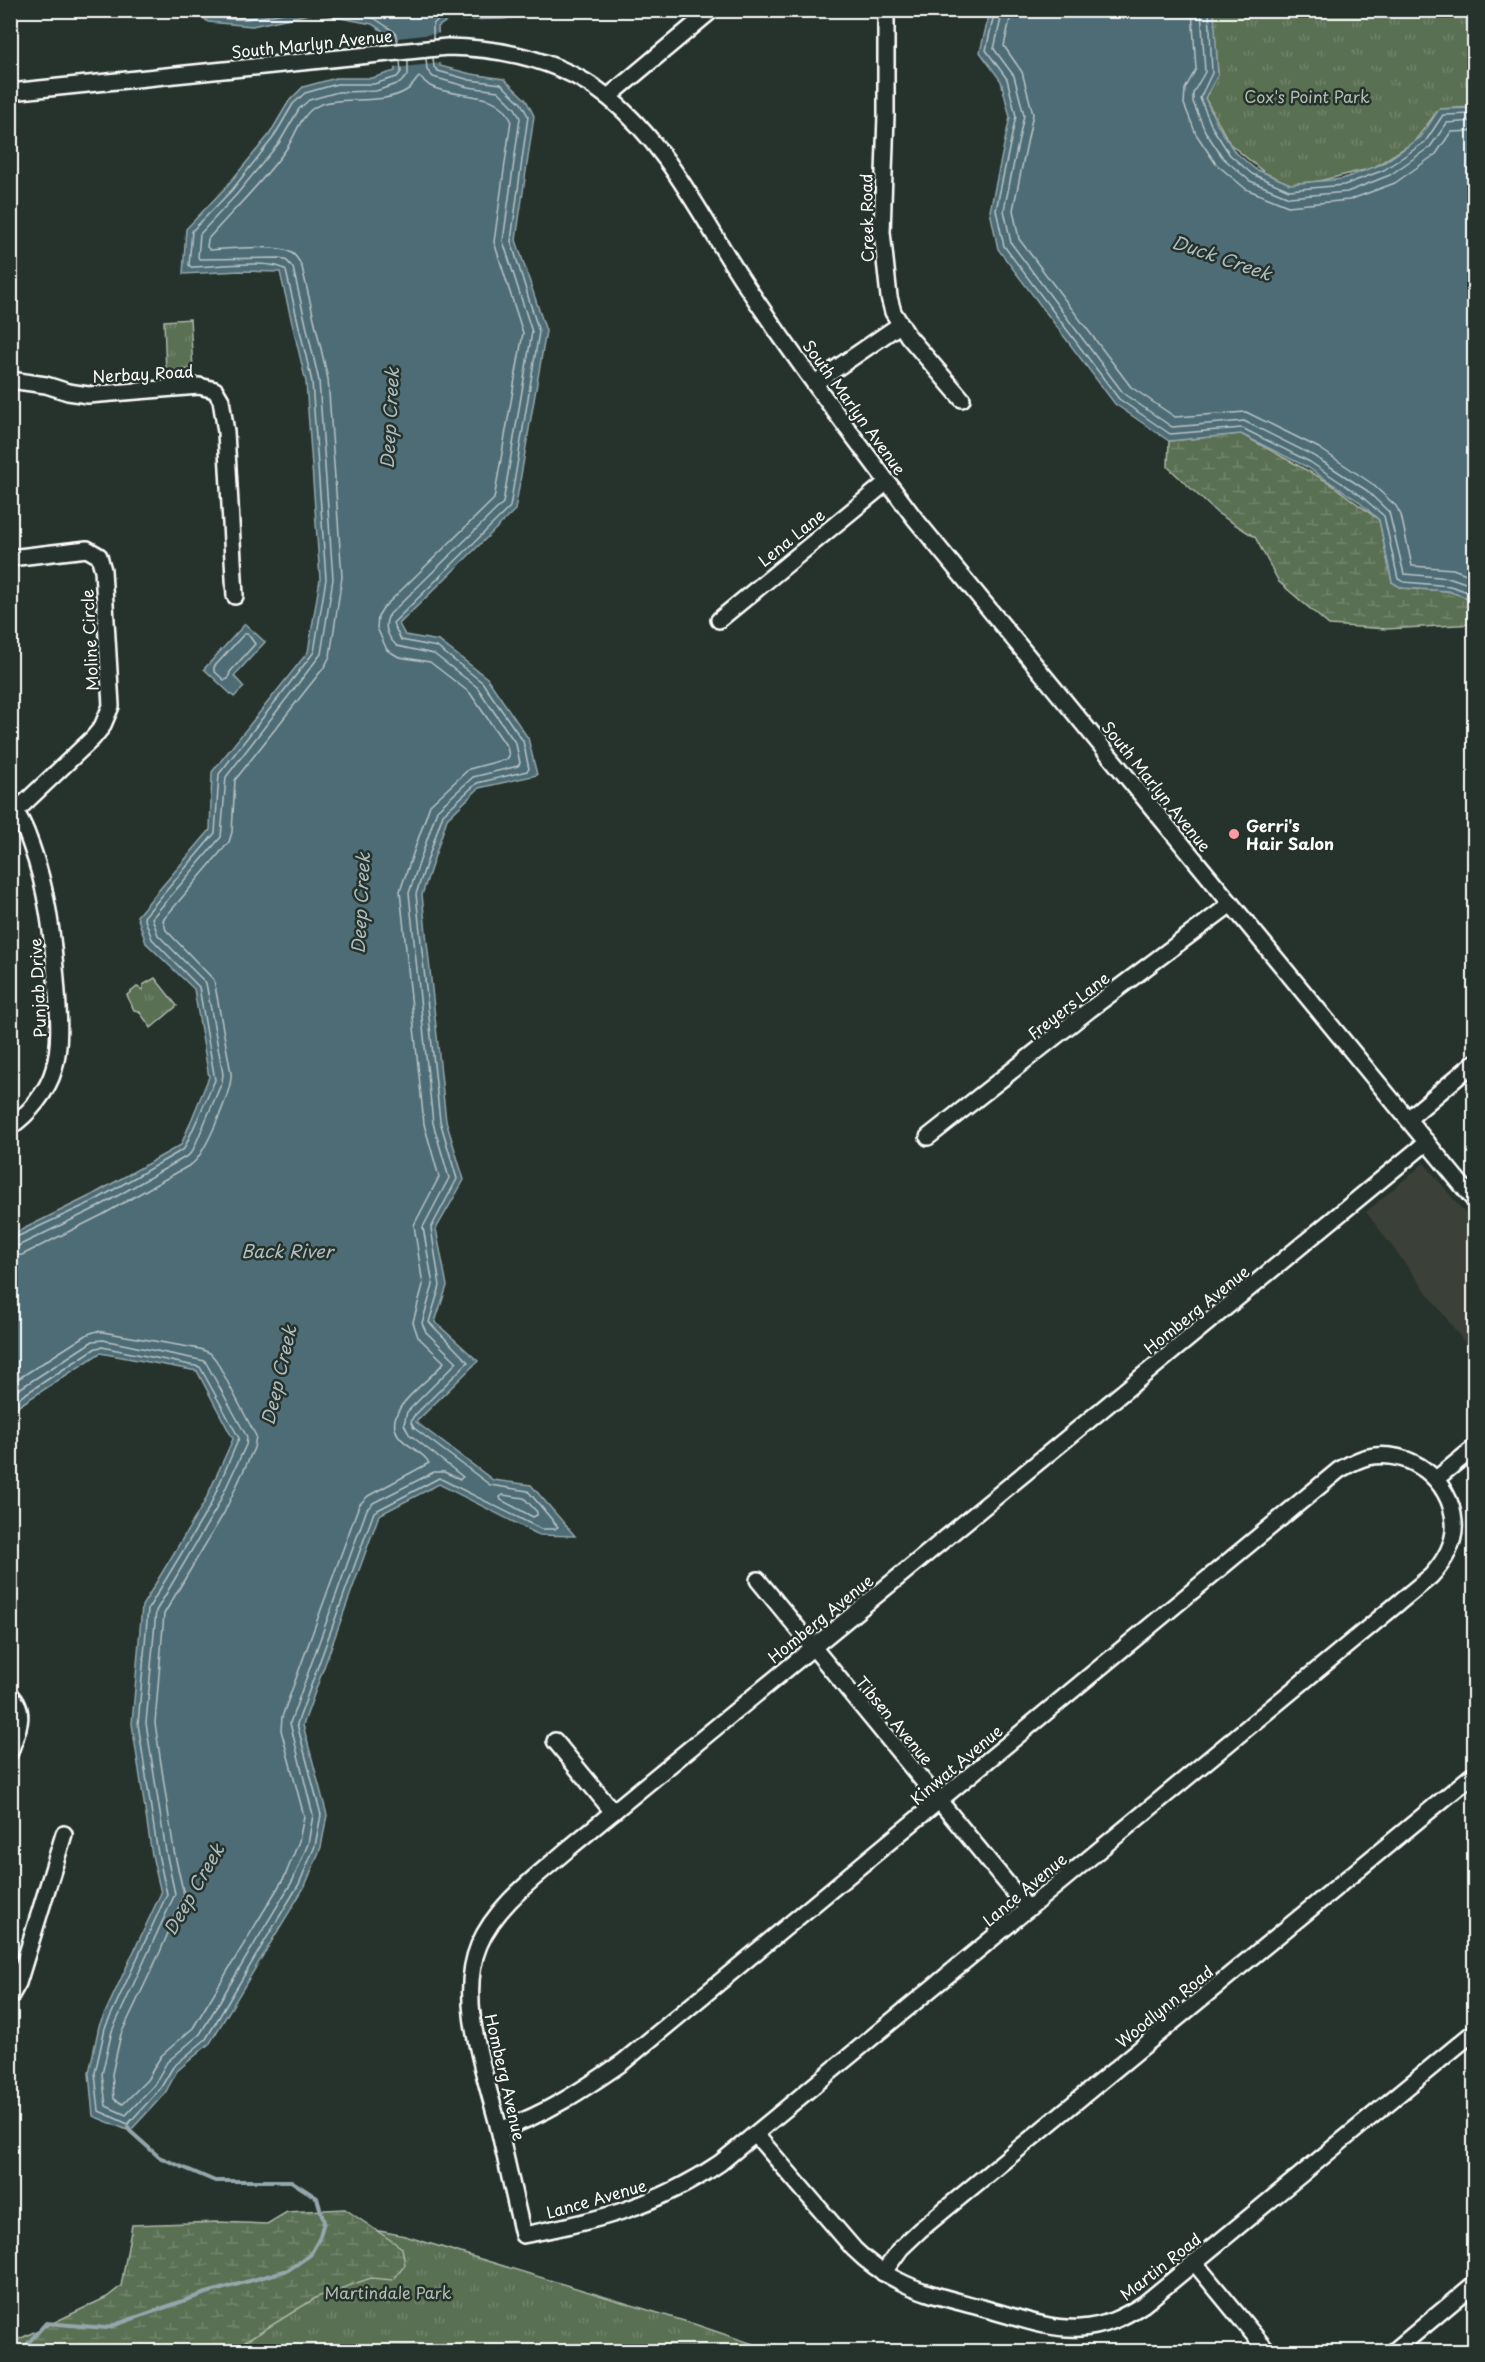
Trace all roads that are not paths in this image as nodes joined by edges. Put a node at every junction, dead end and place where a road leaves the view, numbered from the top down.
1 (712, 10) edge
2 (886, 10) edge
3 (10, 92) edge
4 (608, 97) junction
5 (901, 324) junction
6 (10, 380) edge
7 (815, 383) junction
8 (962, 399) dead end
9 (887, 482) junction
10 (10, 558) edge
11 (235, 596) dead end
12 (718, 620) dead end
13 (14, 808) edge
14 (1231, 904) junction
15 (1474, 1063) edge
16 (1408, 1119) junction
17 (10, 1126) edge
18 (928, 1137) dead end
19 (1427, 1142) junction
20 (1474, 1200) edge
21 (1474, 1448) edge
22 (1436, 1479) junction
23 (758, 1580) dead end
24 (813, 1647) junction
25 (10, 1694) edge
26 (555, 1741) dead end
27 (10, 1752) edge
28 (1474, 1774) edge
29 (939, 1801) junction
30 (613, 1812) junction
31 (64, 1834) dead end
32 (1028, 1909) junction
33 (10, 1997) edge
34 (1474, 2031) edge
35 (499, 2130) junction
36 (756, 2135) junction
37 (523, 2235) joint
38 (1194, 2262) junction
39 (883, 2273) junction
40 (1474, 2284) edge
41 (1268, 2352) edge
42 (1393, 2352) edge

1 - 4 street
2 - 5 street, Creek Road
3 - 4 street, South Marlyn Avenue
4 - 7 street, South Marlyn Avenue
5 - 7 street
5 - 8 street, Creek Road
6 - 11 street, Nerbay Road
7 - 9 street, South Marlyn Avenue
9 - 12 street, Lena Lane
9 - 14 street, South Marlyn Avenue
10 - 13 street, Moline Circle
13 - 17 street, Punjab Drive
14 - 16 street, South Marlyn Avenue
14 - 18 street, Freyers Lane
15 - 16 street
16 - 19 street, South Marlyn Avenue
19 - 20 street, South Marlyn Avenue
19 - 24 street, Homberg Avenue
21 - 22 street
22 - 29 street, Kinwat Avenue
22 - 32 street, Lance Avenue
23 - 24 street, Tibsen Avenue
24 - 29 street, Tibsen Avenue
24 - 30 street, Homberg Avenue
25 - 27 street
26 - 30 street
28 - 39 street, Woodlynn Road
29 - 32 street, Tibsen Avenue
29 - 35 street, Kinwat Avenue
30 - 35 street, Homberg Avenue
31 - 33 street
32 - 36 street, Lance Avenue
34 - 38 street, Martin Road
35 - 37 street, Homberg Avenue
36 - 37 street, Lance Avenue
36 - 39 street, Martin Road
38 - 39 street, Martin Road
38 - 41 street
40 - 42 street

